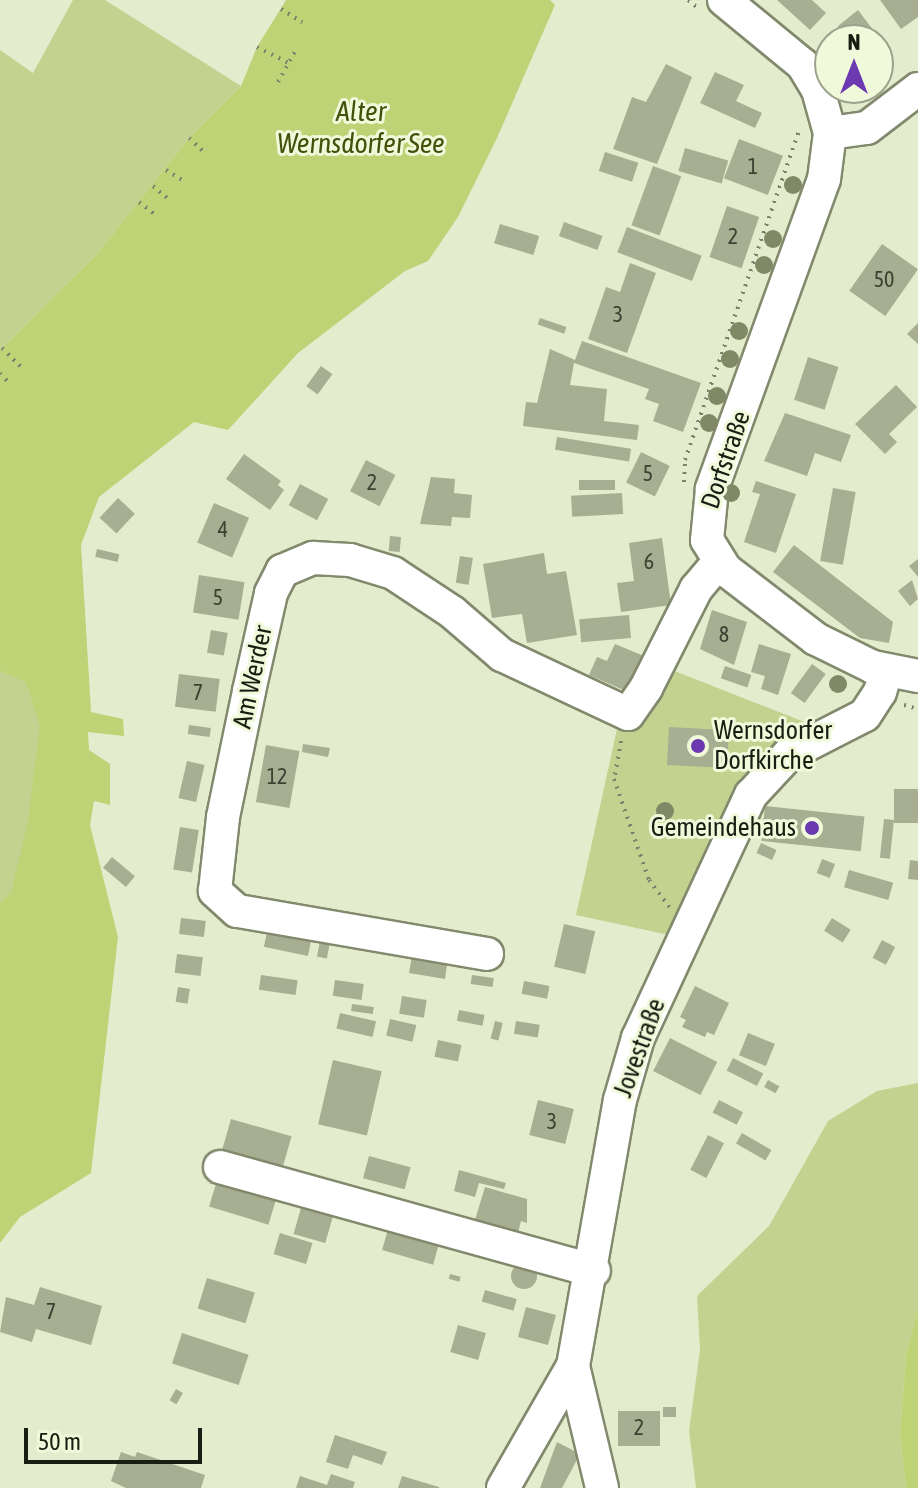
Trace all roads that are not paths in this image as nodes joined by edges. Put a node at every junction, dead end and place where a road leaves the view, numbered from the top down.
1 (724, 0) edge
2 (918, 89) edge
3 (830, 133) junction
4 (719, 562) junction
5 (886, 672) junction
6 (918, 676) edge
7 (487, 954) dead end
8 (220, 1167) dead end
9 (594, 1271) junction
10 (573, 1366) junction
11 (503, 1488) edge
12 (602, 1488) edge

1 - 3 street, Dorfstraße
2 - 3 street
3 - 4 street, Dorfstraße
4 - 5 street
4 - 7 street, Am Werder
5 - 6 street
5 - 9 street, Jovestraße
8 - 9 street
9 - 10 street, Jovestraße
10 - 11 street, Jovestraße
10 - 12 street

